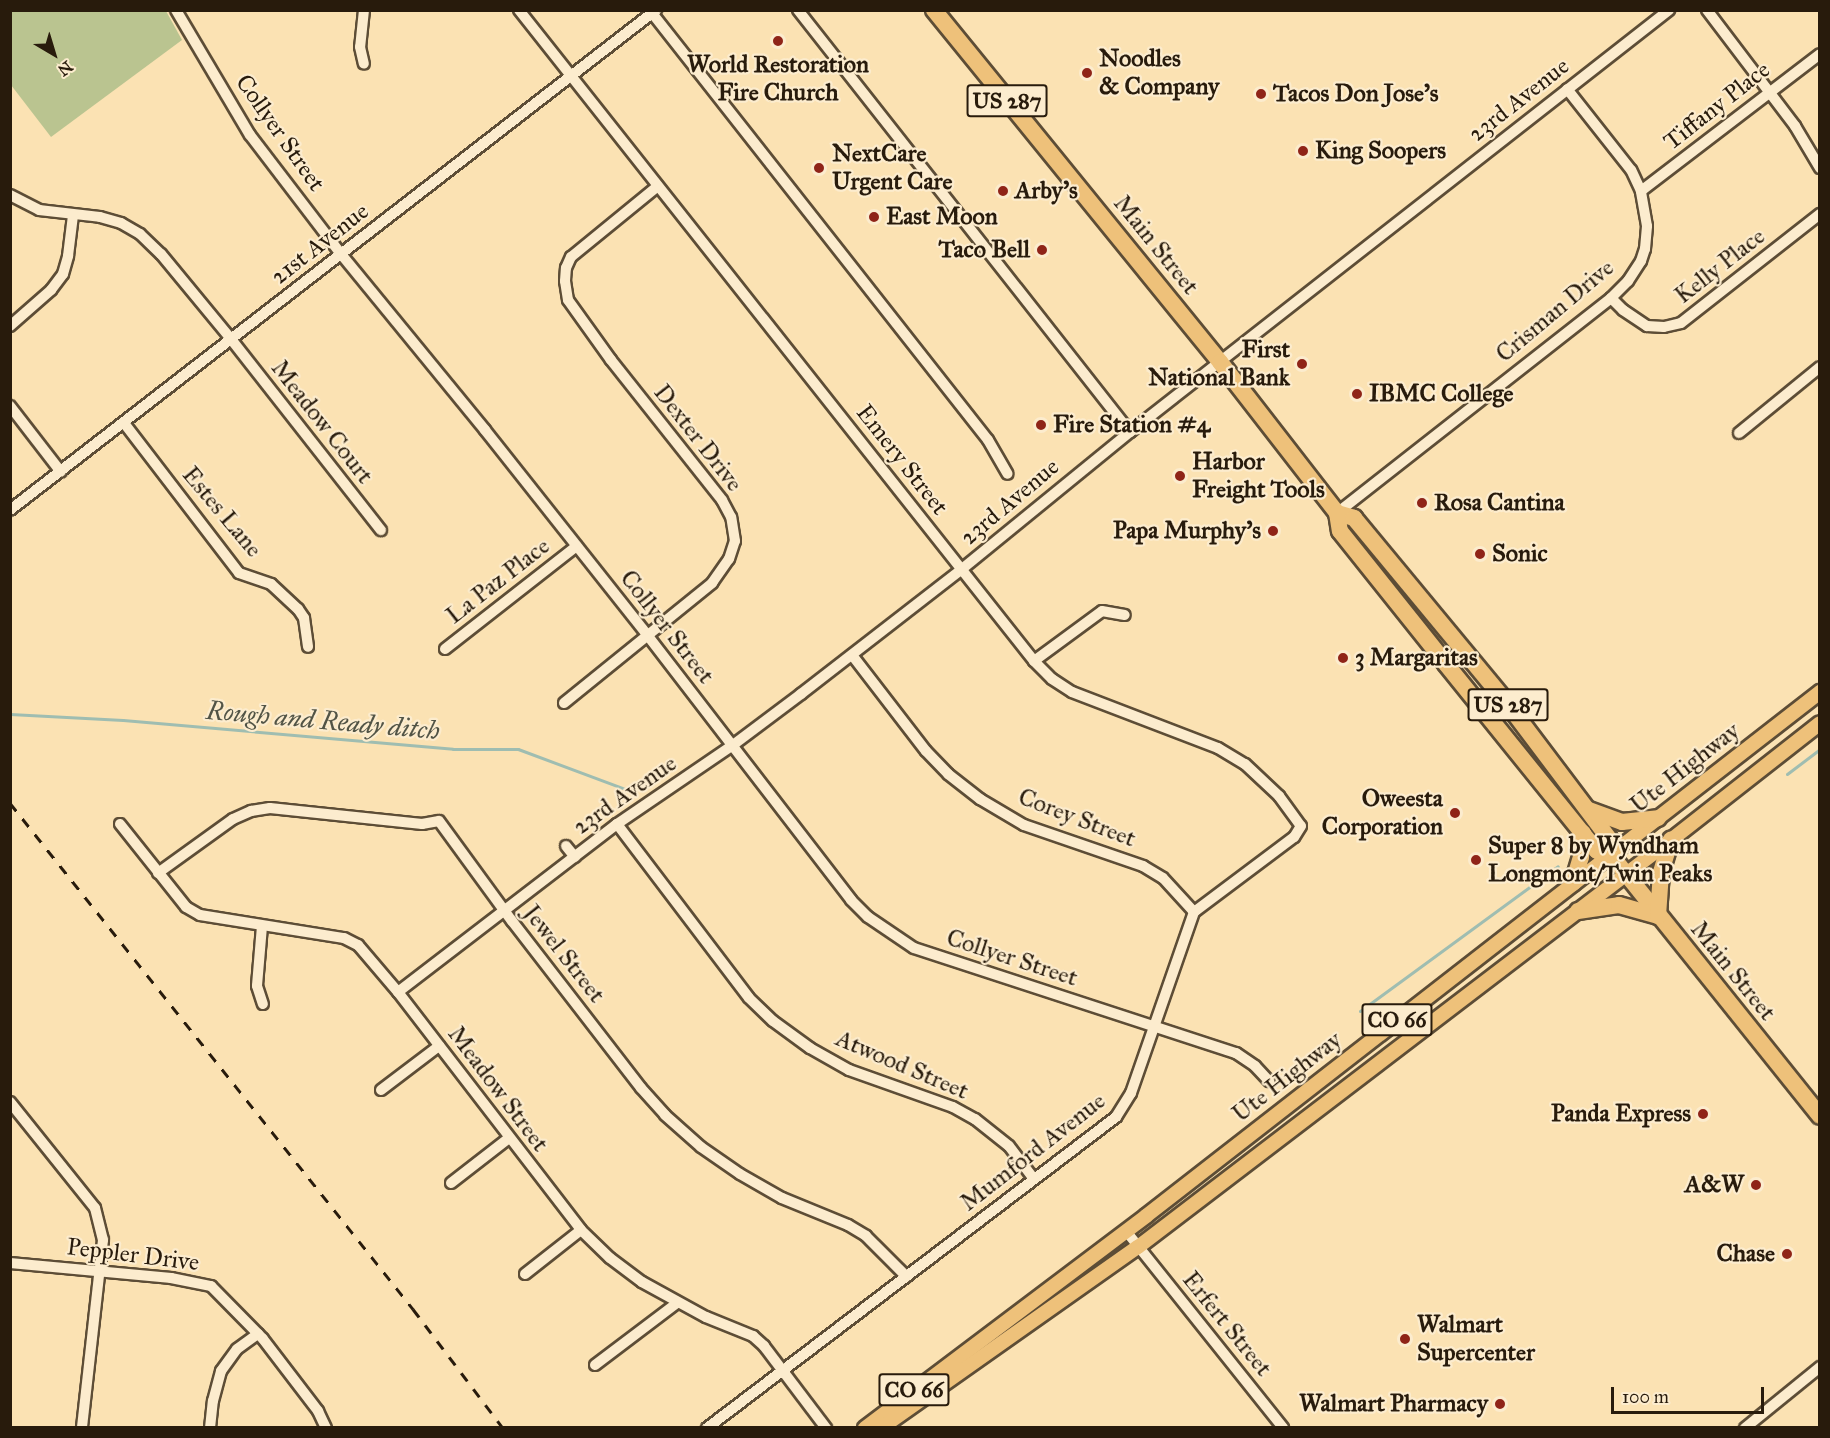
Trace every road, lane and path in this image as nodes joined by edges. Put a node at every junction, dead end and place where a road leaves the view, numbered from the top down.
1 (176, 10) edge
2 (364, 10) edge
3 (519, 10) edge
4 (798, 10) edge
5 (934, 10) edge
6 (1670, 10) edge
7 (1707, 10) edge
8 (654, 12) edge
9 (1820, 54) edge
10 (364, 64) dead end
11 (571, 76) junction
12 (1567, 89) junction
13 (1770, 92) junction
14 (1820, 168) edge
15 (658, 186) junction
16 (1641, 191) junction
17 (10, 195) edge
18 (1820, 214) edge
19 (73, 215) junction
20 (341, 254) junction
21 (1611, 298) junction
22 (10, 326) edge
23 (231, 339) junction
24 (1220, 362) junction
25 (1820, 368) edge
26 (10, 406) edge
27 (124, 423) junction
28 (1130, 432) junction
29 (1739, 433) dead end
30 (61, 472) junction
31 (1008, 474) dead end
32 (10, 510) edge
33 (1337, 513) junction
34 (381, 530) dead end
35 (577, 546) junction
36 (962, 569) junction
37 (1125, 615) dead end
38 (648, 636) junction
39 (308, 647) dead end
40 (445, 649) dead end
41 (852, 655) junction
42 (1034, 661) junction
43 (1820, 692) edge
44 (564, 703) dead end
45 (1820, 723) edge
46 (733, 745) junction
47 (1589, 810) junction
48 (1658, 818) junction
49 (120, 824) dead end
50 (617, 824) junction
51 (1583, 833) junction
52 (1671, 840) junction
53 (566, 846) dead end
54 (1611, 855) junction
55 (575, 857) junction
56 (158, 873) junction
57 (1626, 874) junction
58 (1573, 883) junction
59 (504, 911) junction
60 (1578, 911) junction
61 (1194, 912) junction
62 (1658, 916) junction
63 (262, 926) junction
64 (398, 992) junction
65 (263, 1004) dead end
66 (1153, 1026) junction
67 (439, 1046) junction
68 (1269, 1081) dead end
69 (381, 1090) dead end
70 (10, 1102) edge
71 (1820, 1116) edge
72 (509, 1138) junction
73 (1034, 1179) junction
74 (451, 1183) dead end
75 (581, 1230) junction
76 (1126, 1231) junction
77 (1138, 1247) junction
78 (10, 1263) edge
79 (100, 1271) junction
80 (525, 1274) dead end
81 (906, 1276) junction
82 (677, 1303) junction
83 (258, 1334) junction
84 (595, 1365) dead end
85 (1820, 1367) edge
86 (782, 1371) junction
87 (82, 1428) edge
88 (210, 1428) edge
89 (326, 1428) edge
90 (707, 1428) edge
91 (826, 1428) edge
92 (865, 1428) edge
93 (881, 1428) edge
94 (1283, 1428) edge
95 (1745, 1428) edge

1 - 20 street, Collyer Street
2 - 10 street
3 - 11 street, Emery Street
4 - 28 street
5 - 24 highway, Main Street / US 287
6 - 12 street, 23rd Avenue
7 - 13 street
8 - 11 street, 21st Avenue
8 - 31 street
9 - 13 street, Tiffany Place
11 - 15 street, Emery Street
11 - 20 street, 21st Avenue
12 - 16 street, Crisman Drive
12 - 24 street, 23rd Avenue
13 - 14 street
13 - 16 street, Tiffany Place
15 - 36 street, Emery Street
15 - 38 street, Dexter Drive
16 - 21 street, Crisman Drive
17 - 19 street, Meadow Court
18 - 21 street, Kelly Place
19 - 22 street
19 - 23 street, Meadow Court
20 - 23 street, 21st Avenue
20 - 35 street, Collyer Street
21 - 33 street, Crisman Drive
23 - 27 street, 21st Avenue
23 - 34 street, Meadow Court
24 - 28 street, 23rd Avenue
24 - 33 highway, Main Street / US 287
25 - 29 street
26 - 30 street
27 - 30 street, 21st Avenue
27 - 39 street, Estes Lane
28 - 36 street, 23rd Avenue
30 - 32 street, 21st Avenue
33 - 47 highway, Main Street / US 287
33 - 51 highway, Main Street / US 287
35 - 38 street, Collyer Street
35 - 40 street, La Paz Place
36 - 41 street, 23rd Avenue
36 - 42 street, Emery Street
37 - 42 street
38 - 44 street, Dexter Drive
38 - 46 street, Collyer Street
41 - 46 street, 23rd Avenue
41 - 61 street, Corey Street
42 - 61 street, Emery Street
43 - 48 main road, Ute Highway / CO 66
45 - 52 main road, Ute Highway / CO 66
46 - 50 street, 23rd Avenue
46 - 66 street, Collyer Street
47 - 48 highway
47 - 54 highway, Main Street / US 287
48 - 54 main road, Ute Highway / CO 66
49 - 56 street, Meadow Street
50 - 55 street, 23rd Avenue
50 - 73 street, Atwood Street
51 - 54 highway, Main Street / US 287
51 - 58 highway
52 - 57 main road, Ute Highway / CO 66
52 - 62 highway
53 - 55 street
54 - 57 highway, Main Street / US 287
54 - 58 main road, Ute Highway / CO 66
55 - 59 street, 23rd Avenue
56 - 59 street, Jewel Street
56 - 63 street, Meadow Street
57 - 60 main road, Ute Highway / CO 66
57 - 62 highway, Main Street / US 287
58 - 76 main road, Ute Highway / CO 66
59 - 64 street, 23rd Avenue
59 - 81 street, Jewel Street
60 - 62 highway
60 - 77 main road, Ute Highway / CO 66
61 - 66 street, Mumford Avenue
62 - 71 highway, Main Street / US 287
63 - 64 street, Meadow Street
63 - 65 street
64 - 67 street, Meadow Street
66 - 68 street, Collyer Street
66 - 73 street, Mumford Avenue
67 - 69 street
67 - 72 street, Meadow Street
70 - 79 street
72 - 74 street
72 - 75 street, Meadow Street
73 - 81 street, Mumford Avenue
75 - 80 street
75 - 82 street, Meadow Street
76 - 77 street, Erfert Street
76 - 92 main road, Ute Highway / CO 66
77 - 93 main road, Ute Highway / CO 66
77 - 94 street, Erfert Street
78 - 79 street, Peppler Drive
79 - 83 street, Peppler Drive
79 - 87 street
81 - 86 street, Mumford Avenue
82 - 84 street
82 - 86 street, Meadow Street
83 - 88 street
83 - 89 street, Peppler Drive
85 - 95 street
86 - 90 street, Mumford Avenue
86 - 91 street, Meadow Street

